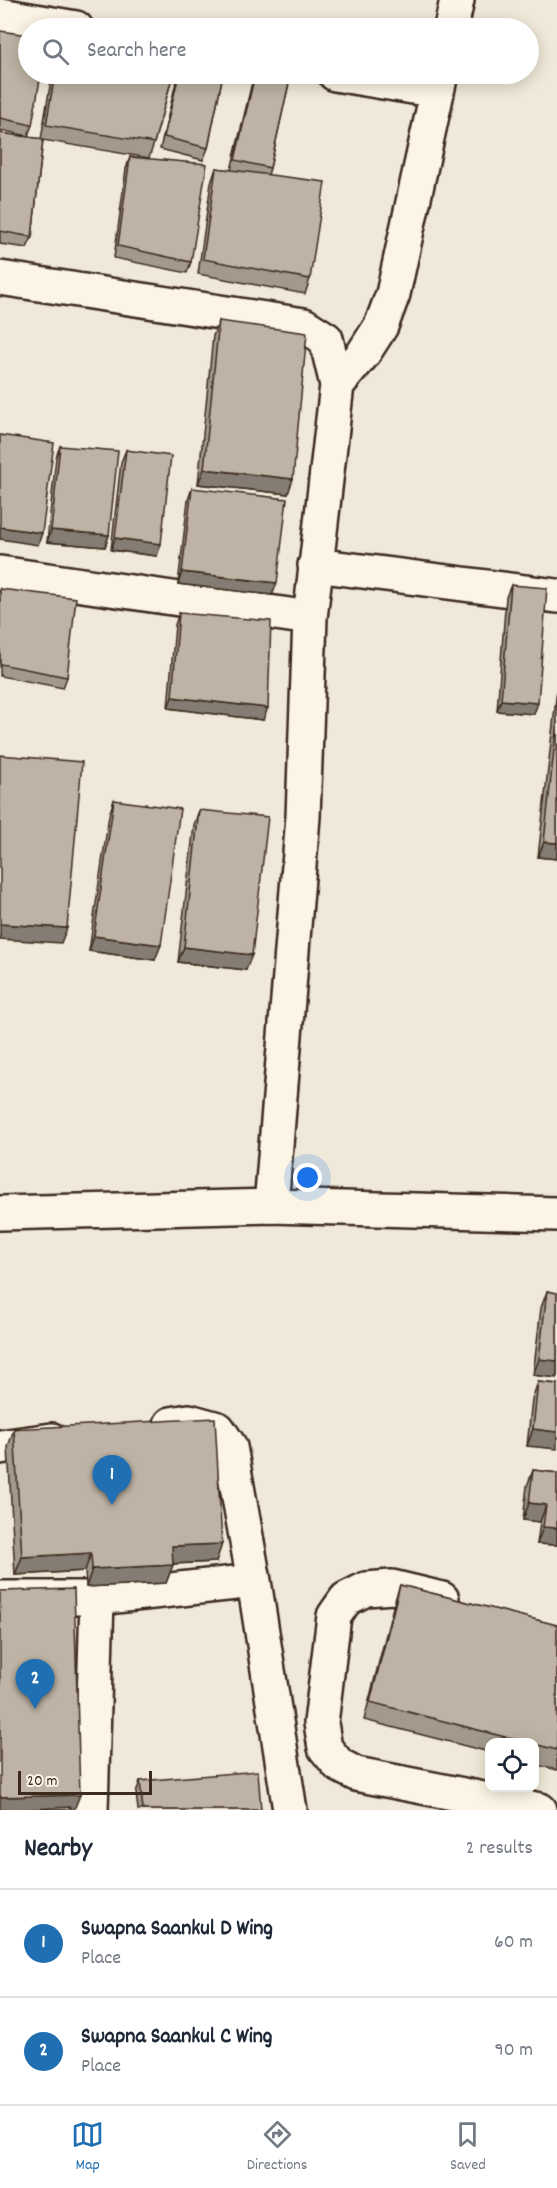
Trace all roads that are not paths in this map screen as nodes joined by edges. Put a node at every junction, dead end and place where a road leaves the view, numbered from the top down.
1 (457, 0) edge
2 (0, 15) edge
3 (18, 18) edge
4 (453, 18) edge
5 (439, 84) edge
6 (0, 278) edge
7 (337, 385) junction
8 (315, 566) junction
9 (0, 573) edge
10 (557, 597) edge
11 (310, 618) junction
12 (271, 1206) junction
13 (0, 1213) edge
14 (557, 1214) edge
15 (142, 1428) edge
16 (83, 1436) edge
17 (0, 1448) edge
18 (254, 1581) junction
19 (0, 1598) edge
20 (97, 1598) junction
21 (469, 1605) edge
22 (91, 1810) edge
23 (291, 1810) edge
24 (540, 1810) edge

1 - 4 street
2 - 3 street
5 - 7 street
6 - 7 street
7 - 8 street
8 - 10 street
8 - 11 street
9 - 11 street
11 - 12 street
12 - 13 street
12 - 14 street
15 - 18 street
16 - 17 street
18 - 20 street
18 - 23 street
19 - 20 street
20 - 22 street
21 - 24 street

